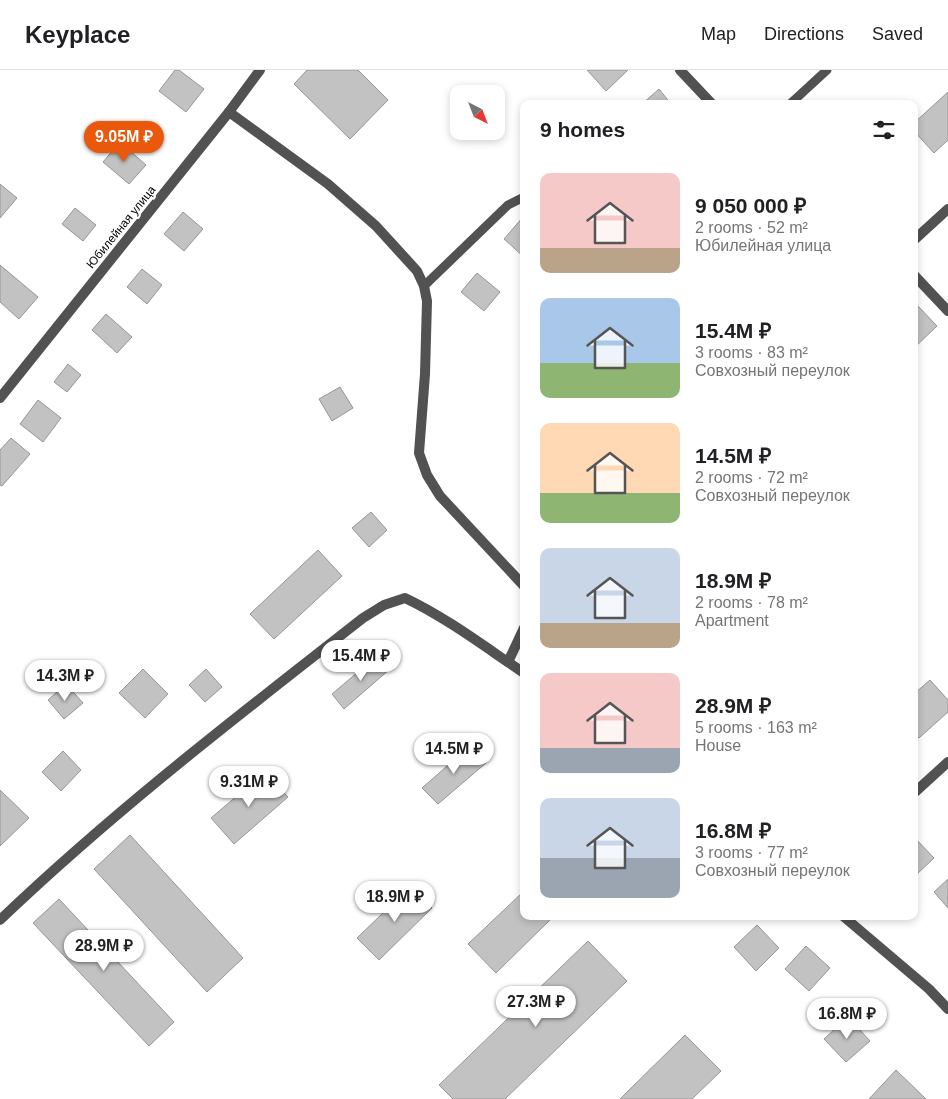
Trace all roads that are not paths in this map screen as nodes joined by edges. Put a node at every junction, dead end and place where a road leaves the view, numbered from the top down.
1 (260, 70) edge
2 (680, 70) edge
3 (827, 70) edge
4 (708, 100) edge
5 (794, 100) edge
6 (229, 112) junction
7 (520, 199) edge
8 (948, 209) edge
9 (918, 236) edge
10 (918, 279) edge
11 (424, 286) junction
12 (948, 311) edge
13 (0, 398) edge
14 (520, 582) edge
15 (520, 636) edge
16 (508, 662) junction
17 (520, 670) edge
18 (948, 762) edge
19 (918, 789) edge
20 (0, 920) edge
21 (848, 920) edge
22 (948, 1009) edge

1 - 6 street, Юбилейная улица
2 - 4 street
3 - 5 lane
6 - 11 street
6 - 13 street, Юбилейная улица
7 - 11 lane
8 - 9 street
10 - 12 street
11 - 14 street
15 - 16 street
16 - 17 street
16 - 20 street
18 - 19 street
21 - 22 street

